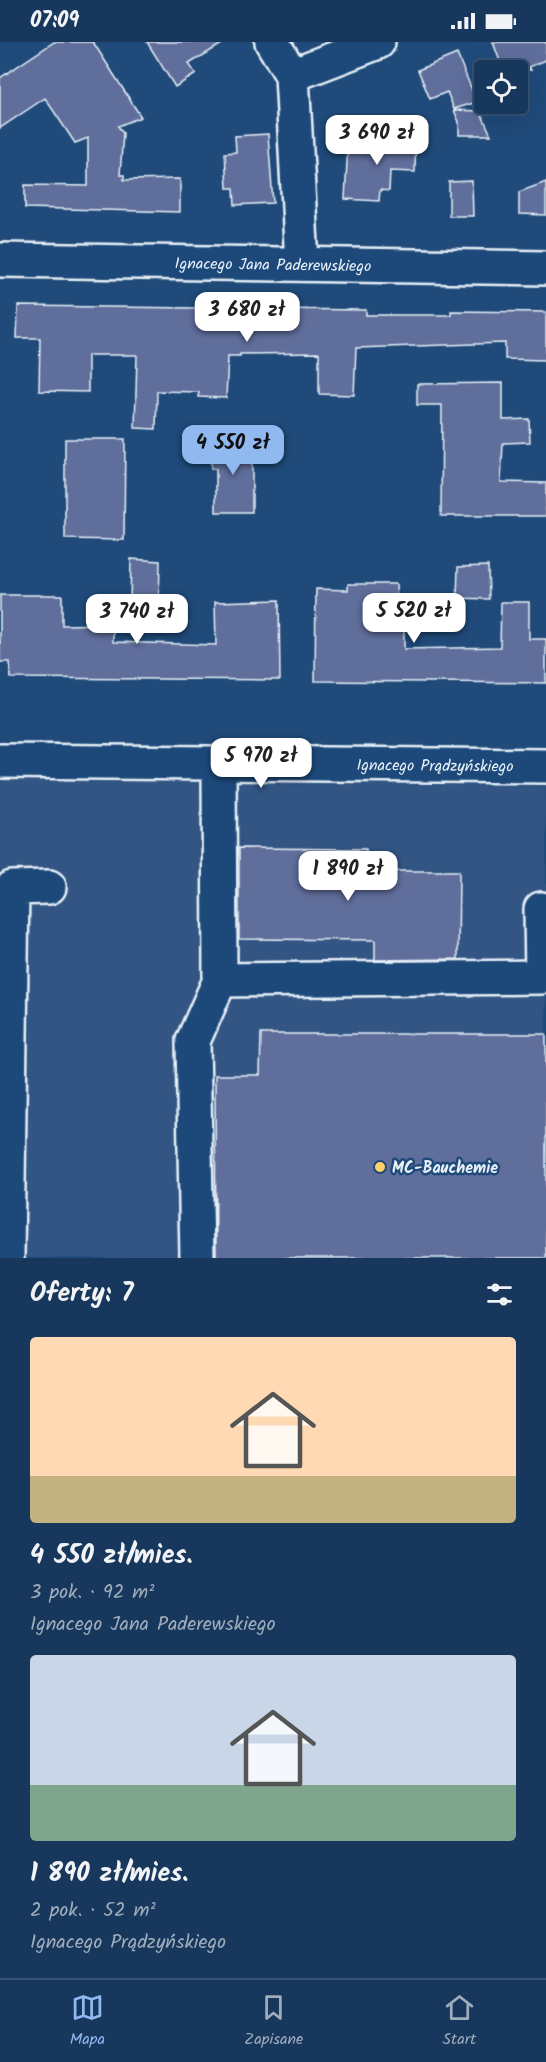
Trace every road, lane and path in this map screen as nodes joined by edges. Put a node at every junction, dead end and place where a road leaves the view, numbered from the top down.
1 (272, 42) edge
2 (378, 42) edge
3 (292, 75) junction
4 (0, 260) edge
5 (302, 264) junction
6 (546, 268) edge
7 (0, 761) edge
8 (219, 763) junction
9 (546, 766) edge
10 (49, 886) dead end
11 (542, 909) dead end
12 (220, 980) junction
13 (7, 1258) edge
14 (197, 1258) edge

1 - 3 street
2 - 3 street
3 - 5 street
4 - 5 street, Ignacego Jana Paderewskiego
5 - 6 street, Ignacego Jana Paderewskiego
7 - 8 street, Ignacego Prądzyńskiego
8 - 9 street, Ignacego Prądzyńskiego
8 - 12 street
10 - 13 street
11 - 12 street
12 - 14 street

